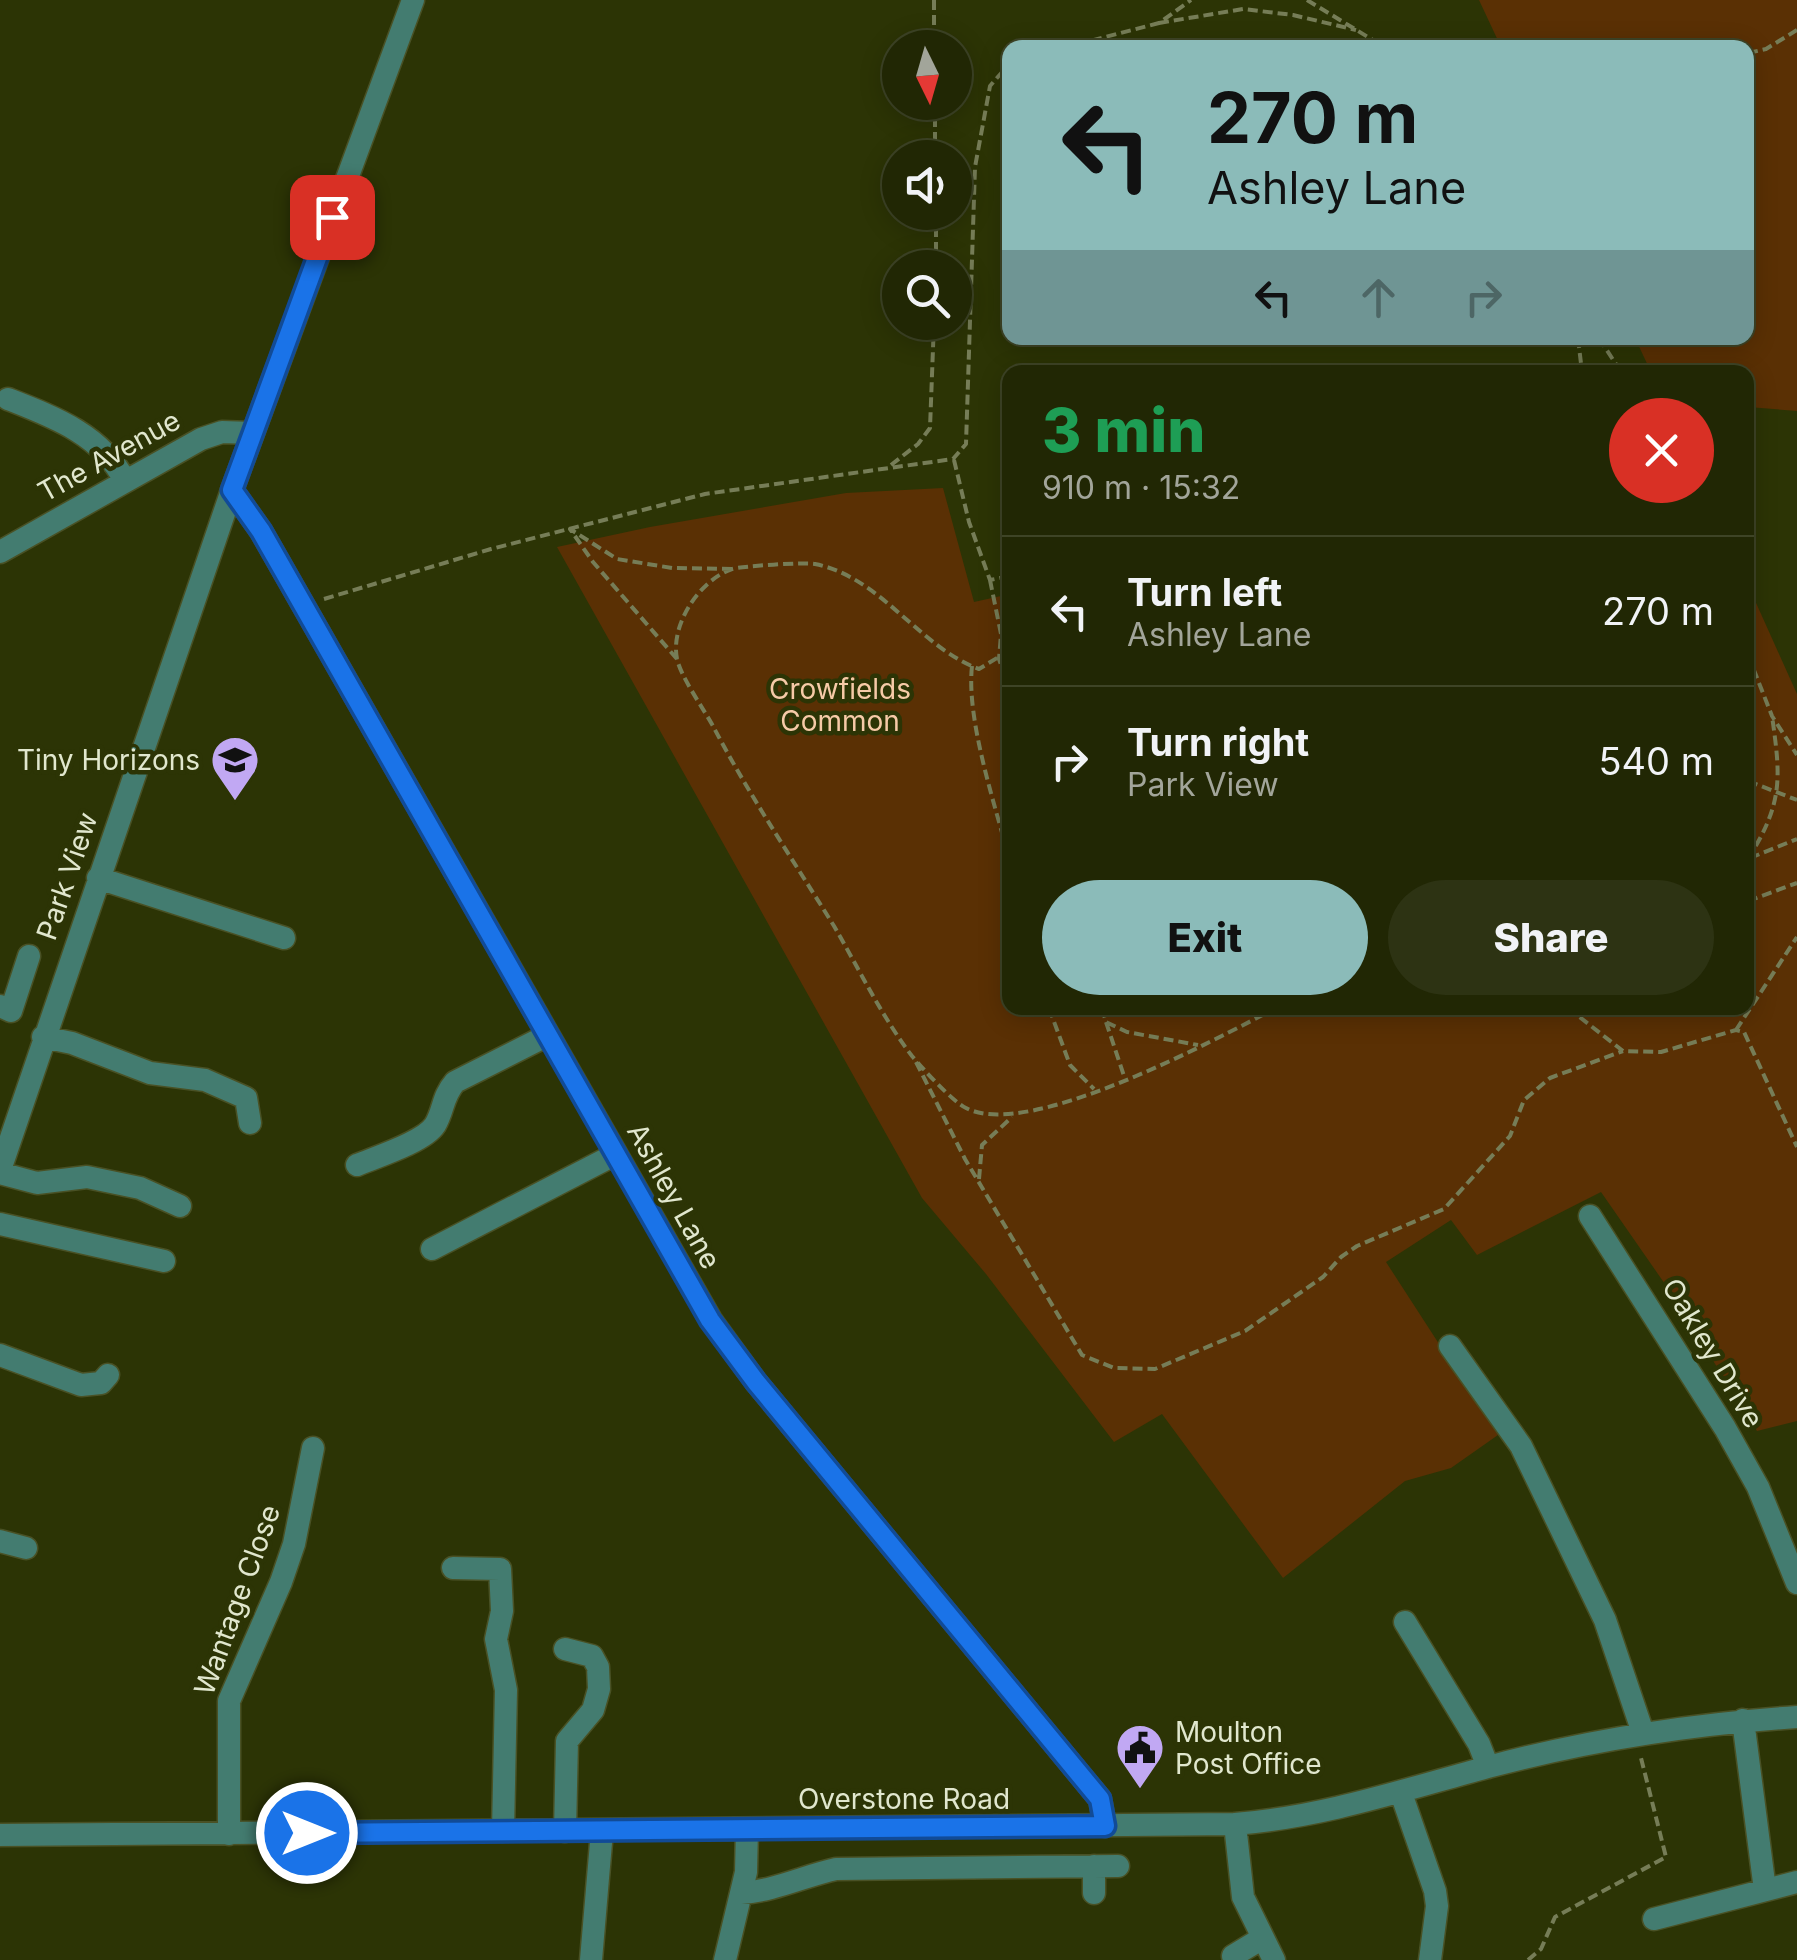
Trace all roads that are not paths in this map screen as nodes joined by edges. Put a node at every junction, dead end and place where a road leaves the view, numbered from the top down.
1 (412, 0) edge
2 (8, 399) dead end
3 (252, 433) junction
4 (125, 481) junction
5 (232, 490) junction
6 (0, 552) edge
7 (98, 878) junction
8 (284, 938) dead end
9 (29, 956) dead end
10 (0, 1006) edge
11 (548, 1035) junction
12 (44, 1037) junction
13 (250, 1124) dead end
14 (616, 1154) junction
15 (357, 1166) dead end
16 (0, 1171) edge
17 (180, 1206) dead end
18 (1590, 1216) dead end
19 (0, 1224) edge
20 (432, 1250) dead end
21 (164, 1261) dead end
22 (1450, 1346) dead end
23 (0, 1356) edge
24 (108, 1375) dead end
25 (313, 1448) dead end
26 (0, 1541) edge
27 (26, 1548) dead end
28 (453, 1568) dead end
29 (1797, 1584) edge
30 (1405, 1622) dead end
31 (565, 1649) dead end
32 (1797, 1716) edge
33 (1743, 1720) junction
34 (1639, 1734) junction
35 (1488, 1767) junction
36 (1401, 1793) junction
37 (1235, 1824) junction
38 (1105, 1826) junction
39 (748, 1829) junction
40 (503, 1831) junction
41 (565, 1831) junction
42 (602, 1831) junction
43 (229, 1834) junction
44 (0, 1835) edge
45 (1094, 1866) junction
46 (1118, 1866) dead end
47 (1797, 1882) edge
48 (1765, 1890) junction
49 (1094, 1893) dead end
50 (741, 1894) junction
51 (1654, 1919) dead end
52 (1261, 1938) junction
53 (1233, 1956) dead end
54 (591, 1960) edge
55 (725, 1960) edge
56 (1274, 1960) edge
57 (1430, 1960) edge

1 - 3 street, Park View
2 - 4 street
3 - 4 street, The Avenue
3 - 5 street, Park View
4 - 6 street, The Avenue
5 - 7 street, Park View
5 - 11 street, Ashley Lane
7 - 8 street
7 - 12 street, Park View
9 - 10 street
11 - 14 street, Ashley Lane
11 - 15 street
12 - 13 street
12 - 16 street, Park View
14 - 20 street
14 - 38 street, Ashley Lane
16 - 17 street
18 - 29 street, Oakley Drive
19 - 21 street
22 - 34 street
23 - 24 street
25 - 43 street, Wantage Close
26 - 27 street
28 - 40 street
30 - 35 street
31 - 41 street
32 - 33 street, Overstone Road
33 - 34 street, Overstone Road
33 - 48 street
34 - 35 street, Overstone Road
35 - 36 street, Overstone Road
36 - 37 street, Overstone Road
36 - 57 street
37 - 38 street, Overstone Road
37 - 52 street
38 - 39 street, Overstone Road
39 - 42 street, Overstone Road
39 - 50 street
40 - 41 street, Overstone Road
40 - 43 street, Overstone Road
41 - 42 street, Overstone Road
42 - 54 street
43 - 44 street, Overstone Road
45 - 46 street
45 - 49 street
45 - 50 street
47 - 48 street
48 - 51 street
50 - 55 street
52 - 53 street
52 - 56 street

